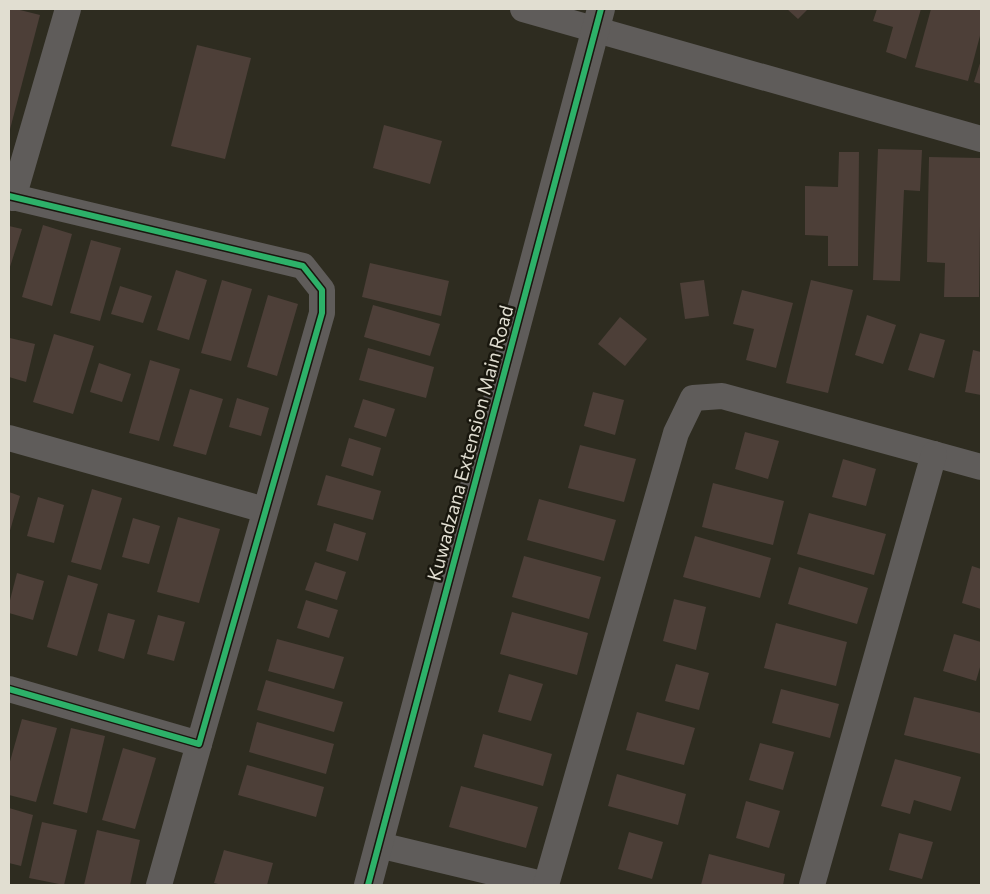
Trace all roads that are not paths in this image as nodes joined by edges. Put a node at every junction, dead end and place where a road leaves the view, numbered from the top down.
1 (68, 9) edge
2 (522, 9) edge
3 (598, 19) edge
4 (981, 139) edge
5 (11, 197) edge
6 (9, 438) edge
7 (934, 454) junction
8 (981, 467) edge
9 (265, 510) junction
10 (9, 689) edge
11 (199, 744) junction
12 (379, 845) junction
13 (159, 885) edge
14 (368, 885) edge
15 (546, 885) edge
16 (812, 885) edge

1 - 5 street
2 - 3 street
3 - 4 street
3 - 12 street, Kuwadzana Extension Main Road
5 - 9 street
6 - 9 street
7 - 8 street
7 - 15 street
7 - 16 street
9 - 11 street
10 - 11 street
11 - 13 street
12 - 14 street, Kuwadzana Extension Main Road
12 - 15 street

